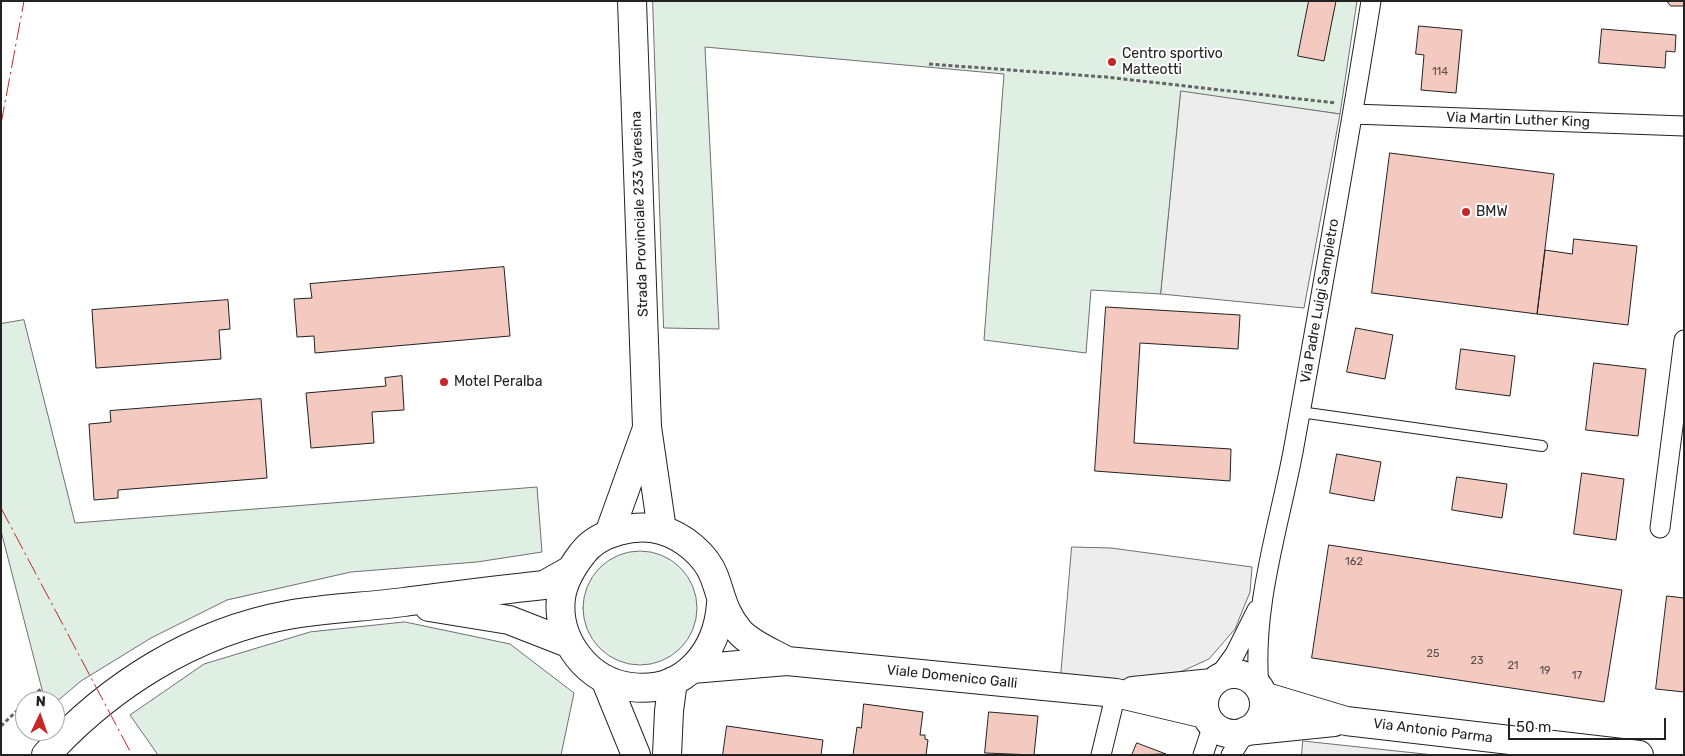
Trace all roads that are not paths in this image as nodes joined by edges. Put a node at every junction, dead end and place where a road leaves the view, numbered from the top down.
1 (632, 1) edge
2 (1370, 1) edge
3 (1353, 114) junction
4 (1684, 126) edge
5 (1684, 340) edge
6 (1300, 412) junction
7 (647, 427) junction
8 (1542, 446) dead end
9 (1660, 528) dead end
10 (662, 530) junction
11 (609, 534) junction
12 (569, 572) junction
13 (1262, 600) junction
14 (403, 602) junction
15 (721, 603) junction
16 (568, 643) junction
17 (787, 661) junction
18 (683, 675) junction
19 (605, 679) junction
20 (1214, 681) junction
21 (1261, 692) junction
22 (1116, 693) junction
23 (1209, 719) junction
24 (1346, 721) junction
25 (1246, 731) junction
26 (46, 755) edge
27 (636, 755) edge
28 (667, 755) edge
29 (1101, 755) edge
30 (1203, 755) edge
31 (1231, 755) edge
32 (1639, 755) edge

1 - 7 main road, Strada Provinciale 233 Varesina
2 - 3 street, Via Padre Luigi Sampietro
3 - 4 street, Via Martin Luther King
3 - 6 street, Via Padre Luigi Sampietro
5 - 9 street
6 - 8 lane
6 - 13 street, Via Padre Luigi Sampietro
7 - 10 main road, Strada Provinciale 233 Varesina
7 - 11 main road, Strada Provinciale 233 Varesina
10 - 11 main road
10 - 15 main road
11 - 12 main road
12 - 14 main road
12 - 16 main road
13 - 20 street, Via Padre Luigi Sampietro
13 - 21 street, Via Padre Luigi Sampietro
14 - 16 main road
14 - 26 main road
15 - 17 main road, Viale Domenico Galli
15 - 18 main road
16 - 19 main road
17 - 18 main road, Viale Domenico Galli
17 - 22 main road, Viale Domenico Galli
18 - 19 main road
18 - 28 main road
19 - 27 main road
20 - 21 main road
20 - 22 main road, Viale Domenico Galli
20 - 23 main road
21 - 24 main road, Via Antonio Parma
21 - 25 main road
22 - 23 main road, Viale Domenico Galli
22 - 29 street
23 - 25 main road
23 - 30 street
24 - 25 main road, Via Antonio Parma
24 - 32 main road, Via Antonio Parma
25 - 31 street

